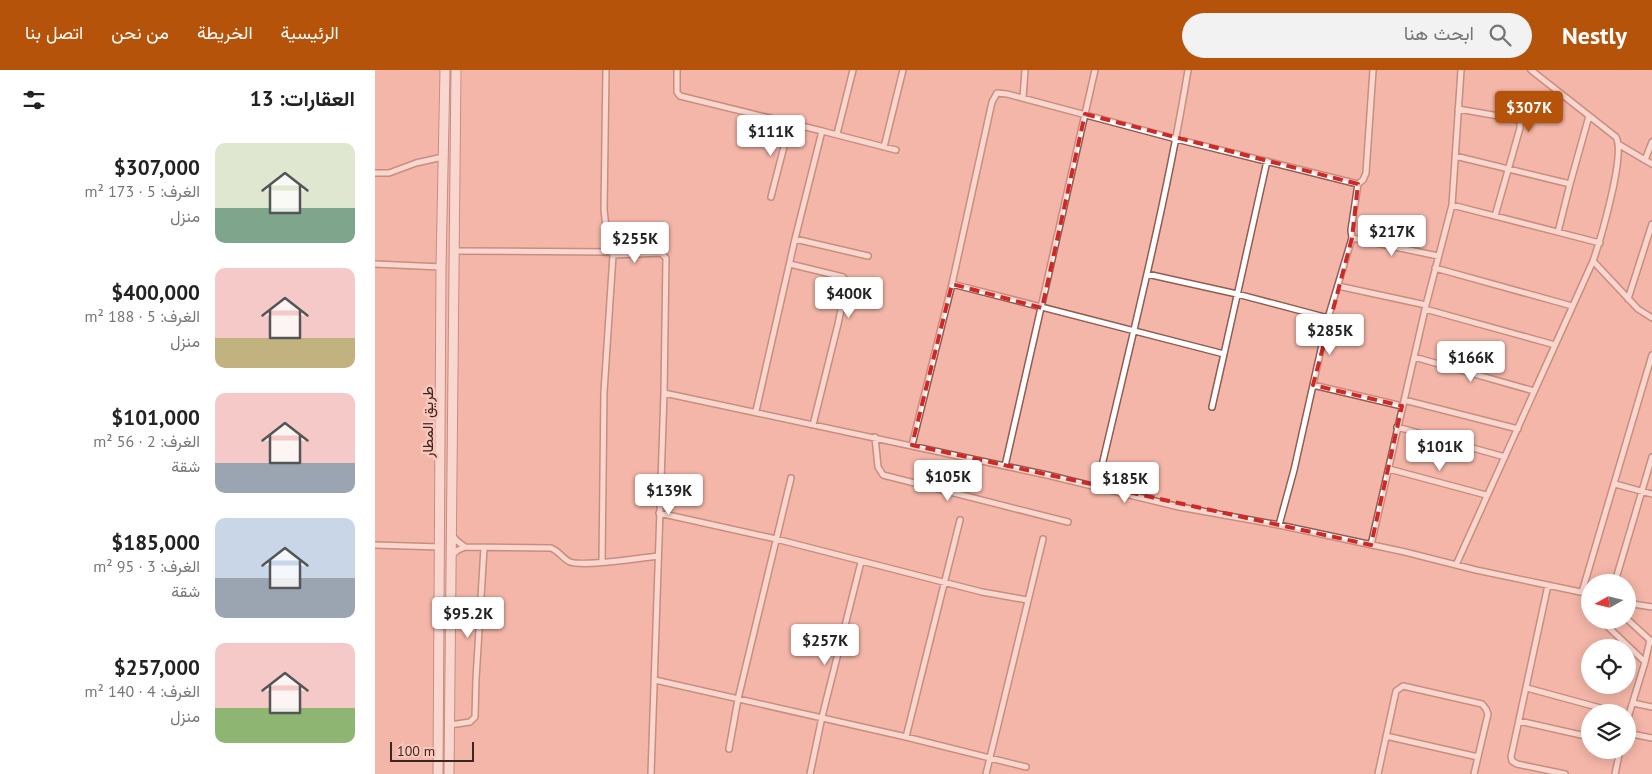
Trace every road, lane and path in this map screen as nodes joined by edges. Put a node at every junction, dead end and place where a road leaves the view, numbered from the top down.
1 (445, 70) edge
2 (456, 70) edge
3 (606, 70) edge
4 (677, 70) edge
5 (853, 70) edge
6 (903, 70) edge
7 (1025, 70) edge
8 (1095, 70) edge
9 (1188, 70) edge
10 (1373, 70) edge
11 (1461, 70) edge
12 (1531, 70) edge
13 (1023, 98) junction
14 (1458, 109) junction
15 (1085, 114) junction
16 (1589, 116) junction
17 (790, 122) junction
18 (822, 131) junction
19 (837, 134) junction
20 (1176, 139) junction
21 (1652, 142) edge
22 (1618, 144) junction
23 (884, 147) junction
24 (896, 150) dead end
25 (1455, 156) junction
26 (443, 157) junction
27 (1645, 160) junction
28 (1267, 161) junction
29 (1652, 164) edge
30 (1508, 169) junction
31 (375, 173) edge
32 (1358, 184) junction
33 (1570, 184) junction
34 (771, 196) dead end
35 (1452, 204) junction
36 (1495, 216) junction
37 (1652, 224) edge
38 (1558, 232) junction
39 (795, 238) junction
40 (1352, 238) junction
41 (1600, 243) junction
42 (455, 251) junction
43 (611, 253) junction
44 (868, 256) dead end
45 (1438, 256) junction
46 (1593, 261) junction
47 (375, 264) edge
48 (790, 264) junction
49 (441, 267) junction
50 (1435, 268) junction
51 (1147, 274) junction
52 (952, 284) junction
53 (1338, 286) junction
54 (1237, 294) junction
55 (1628, 299) junction
56 (1572, 306) junction
57 (1425, 307) junction
58 (1042, 308) junction
59 (1329, 318) junction
60 (1652, 318) edge
61 (1133, 331) junction
62 (1555, 345) junction
63 (1224, 354) junction
64 (1652, 355) edge
65 (1414, 357) junction
66 (1313, 385) junction
67 (1534, 391) junction
68 (664, 393) junction
69 (1404, 400) junction
70 (1402, 406) junction
71 (1212, 408) dead end
72 (756, 411) junction
73 (813, 425) junction
74 (1397, 427) junction
75 (1518, 429) junction
76 (875, 437) junction
77 (912, 445) junction
78 (1652, 457) edge
79 (1505, 458) junction
80 (1005, 466) junction
81 (1389, 469) junction
82 (791, 478) dead end
83 (1615, 484) junction
84 (1097, 487) junction
85 (1642, 491) junction
86 (1652, 494) edge
87 (1487, 496) junction
88 (659, 513) junction
89 (960, 520) dead end
90 (1068, 522) dead end
91 (1279, 525) junction
92 (452, 535) junction
93 (776, 539) junction
94 (1043, 539) dead end
95 (1371, 544) junction
96 (375, 545) edge
97 (441, 547) junction
98 (465, 547) junction
99 (484, 548) junction
100 (452, 555) junction
101 (658, 556) junction
102 (602, 562) junction
103 (861, 562) junction
104 (1457, 565) junction
105 (1590, 574) edge
106 (1617, 574) edge
107 (944, 582) junction
108 (1549, 585) junction
109 (1581, 592) edge
110 (1027, 600) junction
111 (1636, 604) edge
112 (1652, 607) edge
113 (1636, 627) edge
114 (1610, 629) edge
115 (1651, 641) edge
116 (1645, 662) junction
117 (655, 680) junction
118 (1527, 688) junction
119 (738, 699) junction
120 (1633, 703) joint
121 (1586, 704) edge
122 (1652, 707) edge
123 (822, 718) junction
124 (1519, 720) junction
125 (450, 725) junction
126 (1581, 735) edge
127 (1636, 735) edge
128 (1386, 736) junction
129 (906, 737) junction
130 (1652, 738) edge
131 (729, 749) dead end
132 (1478, 757) junction
133 (990, 758) junction
134 (1618, 759) edge
135 (1026, 767) dead end
136 (439, 774) edge
137 (449, 774) edge
138 (651, 774) edge
139 (810, 774) edge
140 (986, 774) edge
141 (1378, 774) edge
142 (1474, 774) edge
143 (1565, 774) edge
144 (1615, 774) edge

1 - 26 highway, طريق المطار
2 - 42 highway, طريق المطار
3 - 43 street
4 - 17 street
5 - 19 street
6 - 23 street
7 - 13 street
8 - 15 street
9 - 20 street
10 - 32 street
11 - 14 street
12 - 16 street
13 - 15 street
13 - 52 street
14 - 25 street
14 - 30 street
15 - 20 street
15 - 58 street
16 - 22 street
16 - 33 street
17 - 18 street
17 - 34 street
18 - 19 street
18 - 39 street
19 - 23 street
20 - 28 street
20 - 51 street
21 - 27 street
22 - 27 street
22 - 41 street
23 - 24 street
25 - 30 street
25 - 35 street
26 - 31 street
26 - 49 highway, طريق المطار
27 - 29 street
28 - 32 street
28 - 54 street
30 - 33 street
30 - 36 street
32 - 40 street
33 - 38 street
35 - 36 street
35 - 45 street
36 - 38 street
37 - 55 street
38 - 41 street
39 - 44 street
39 - 48 street
40 - 45 street
40 - 53 street
41 - 46 street
42 - 43 street
42 - 92 highway, طريق المطار
43 - 68 street
43 - 102 street
45 - 50 street
46 - 55 street
46 - 56 street
47 - 49 street
48 - 72 street
48 - 73 street
49 - 97 highway, طريق المطار
50 - 56 street
50 - 57 street
51 - 54 street
51 - 61 street
52 - 58 street
52 - 77 street
53 - 57 street
53 - 59 street
54 - 59 street
54 - 63 street
55 - 60 street
56 - 62 street
57 - 62 street
57 - 65 street
58 - 61 street
58 - 80 street
59 - 66 street
61 - 63 street
61 - 84 street
62 - 67 street
63 - 71 street
64 - 83 street
65 - 67 street
65 - 69 street
66 - 70 street
66 - 91 street
67 - 75 street
68 - 72 street
68 - 88 street
69 - 70 street
69 - 75 street
70 - 74 street
72 - 73 street
73 - 76 street
74 - 79 street
74 - 81 street
75 - 79 street
76 - 77 street
76 - 90 street
77 - 80 street
78 - 85 street
79 - 87 street
80 - 84 street
81 - 87 street
81 - 95 street
82 - 93 street
83 - 85 street
83 - 105 street
84 - 91 street
85 - 86 street
85 - 106 street
87 - 104 street
88 - 93 street
88 - 101 street
89 - 107 street
91 - 95 street
92 - 98 street
92 - 100 highway, طريق المطار
93 - 103 street
93 - 119 street
94 - 110 street
95 - 104 street
96 - 97 street
97 - 136 highway, طريق المطار
98 - 99 street
98 - 100 street
99 - 102 street
99 - 125 street
100 - 125 highway, طريق المطار
101 - 102 street
101 - 117 street
103 - 107 street
103 - 123 street
104 - 108 street
107 - 110 street
107 - 129 street
108 - 109 street
108 - 118 street
110 - 133 street
111 - 112 street
113 - 115 street
114 - 116 street
115 - 116 street
116 - 120 street
117 - 119 street
117 - 138 street
118 - 121 street
118 - 124 street
119 - 123 street
119 - 131 street
120 - 122 street
123 - 129 street
123 - 139 street
124 - 126 street
124 - 143 street
125 - 137 highway, طريق المطار
127 - 130 street
128 - 132 street
128 - 132 street
128 - 141 street
129 - 133 street
132 - 142 street
133 - 135 street
133 - 140 street
134 - 144 street

